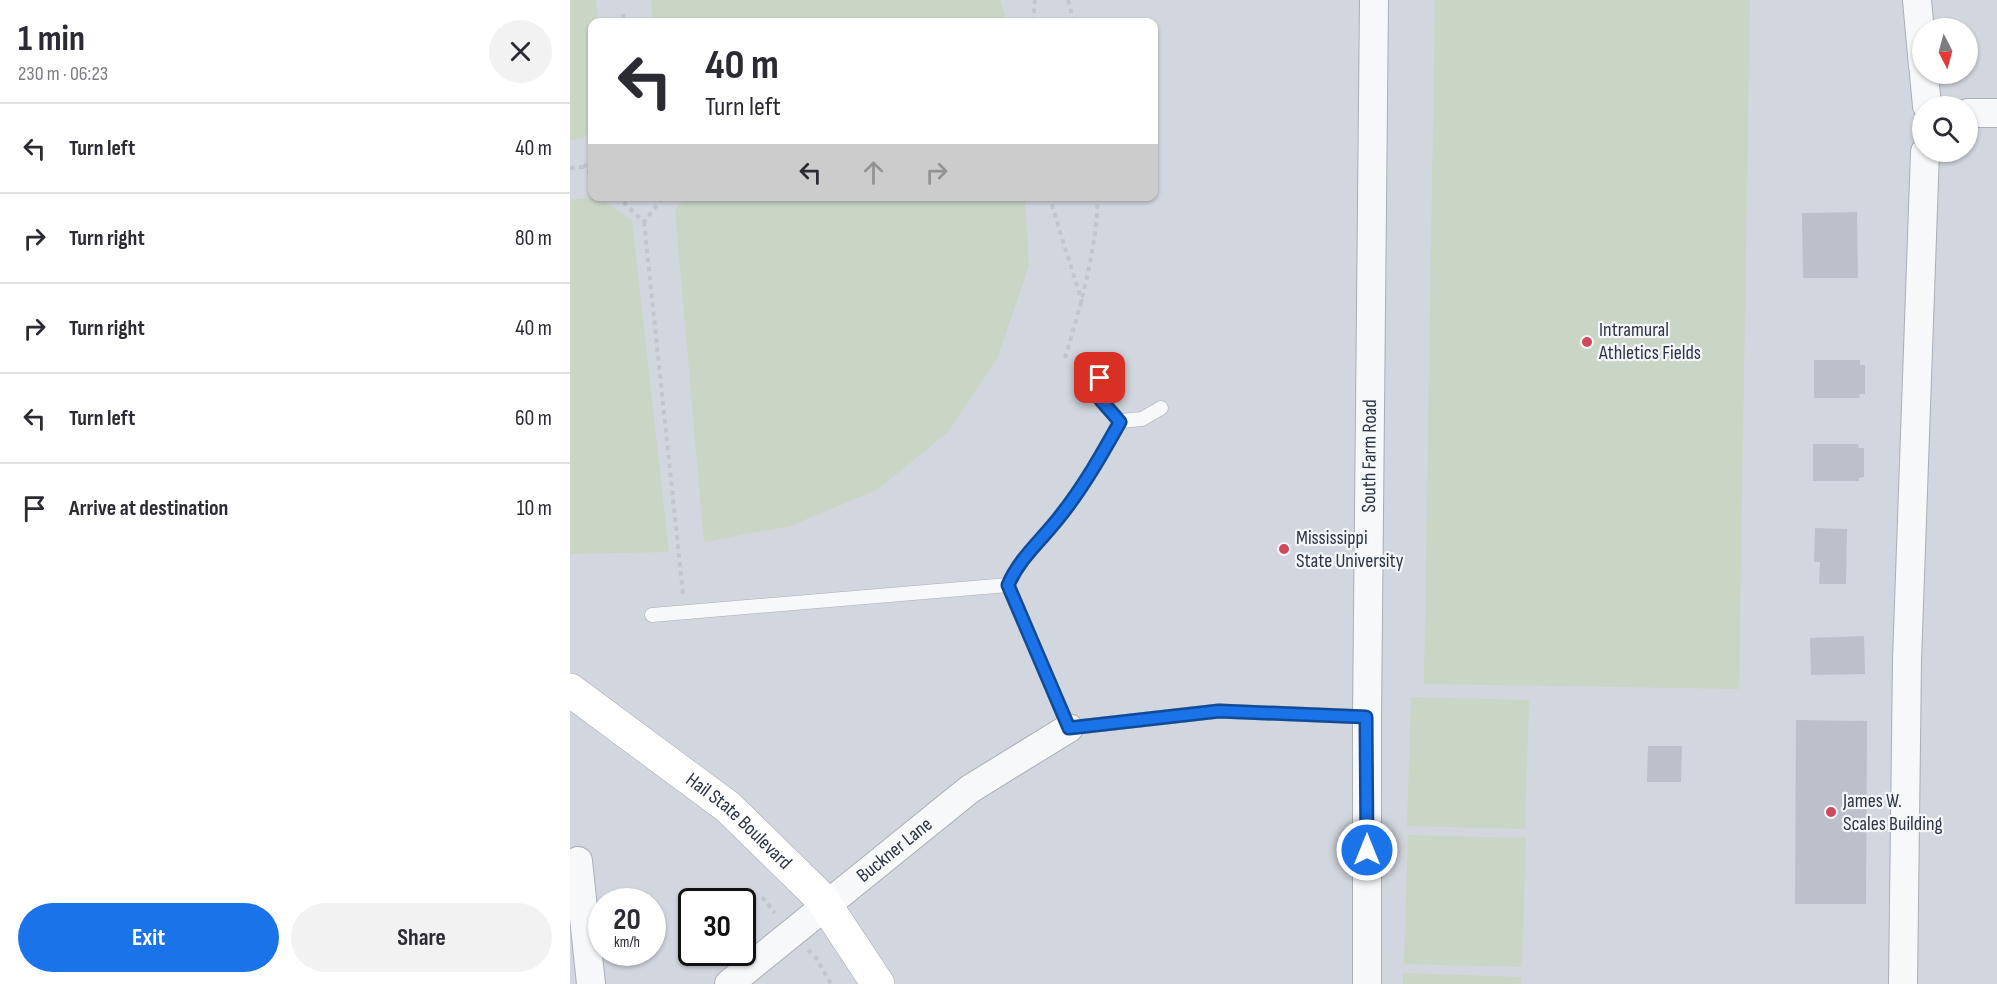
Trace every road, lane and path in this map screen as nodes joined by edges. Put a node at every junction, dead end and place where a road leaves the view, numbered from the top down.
1 (1035, 0) edge
2 (1068, 0) edge
3 (1374, 0) edge
4 (1917, 0) edge
5 (623, 14) dead end
6 (624, 18) edge
7 (1033, 18) edge
8 (1073, 18) edge
9 (1919, 18) edge
10 (1978, 113) edge
11 (1997, 113) edge
12 (588, 162) edge
13 (1925, 162) edge
14 (584, 167) junction
15 (570, 168) edge
16 (588, 170) edge
17 (622, 201) edge
18 (660, 201) edge
19 (1051, 201) edge
20 (1098, 201) edge
21 (644, 222) junction
22 (1082, 303) junction
23 (1065, 358) dead end
24 (1100, 378) dead end
25 (1161, 408) dead end
26 (1120, 422) junction
27 (1008, 585) junction
28 (686, 611) junction
29 (652, 615) dead end
30 (570, 690) edge
31 (1366, 717) junction
32 (1069, 728) junction
33 (578, 861) dead end
34 (826, 906) junction
35 (591, 984) edge
36 (729, 984) edge
37 (878, 984) edge
38 (1367, 984) edge
39 (1903, 984) edge

1 - 7 path
2 - 8 path
3 - 31 street, South Farm Road
4 - 9 street
5 - 6 path
10 - 11 street
12 - 14 path
13 - 39 street
14 - 15 path
14 - 16 path
17 - 21 path
18 - 21 path
19 - 22 path
20 - 22 path
21 - 28 path
22 - 23 path
24 - 26 lane
25 - 26 lane
26 - 27 lane
27 - 28 lane
27 - 32 lane
28 - 29 lane
30 - 34 street, Hail State Boulevard
31 - 32 lane
31 - 38 street, South Farm Road
32 - 34 street, Buckner Lane
33 - 35 street
34 - 36 street, Buckner Lane
34 - 37 street, Hail State Boulevard

